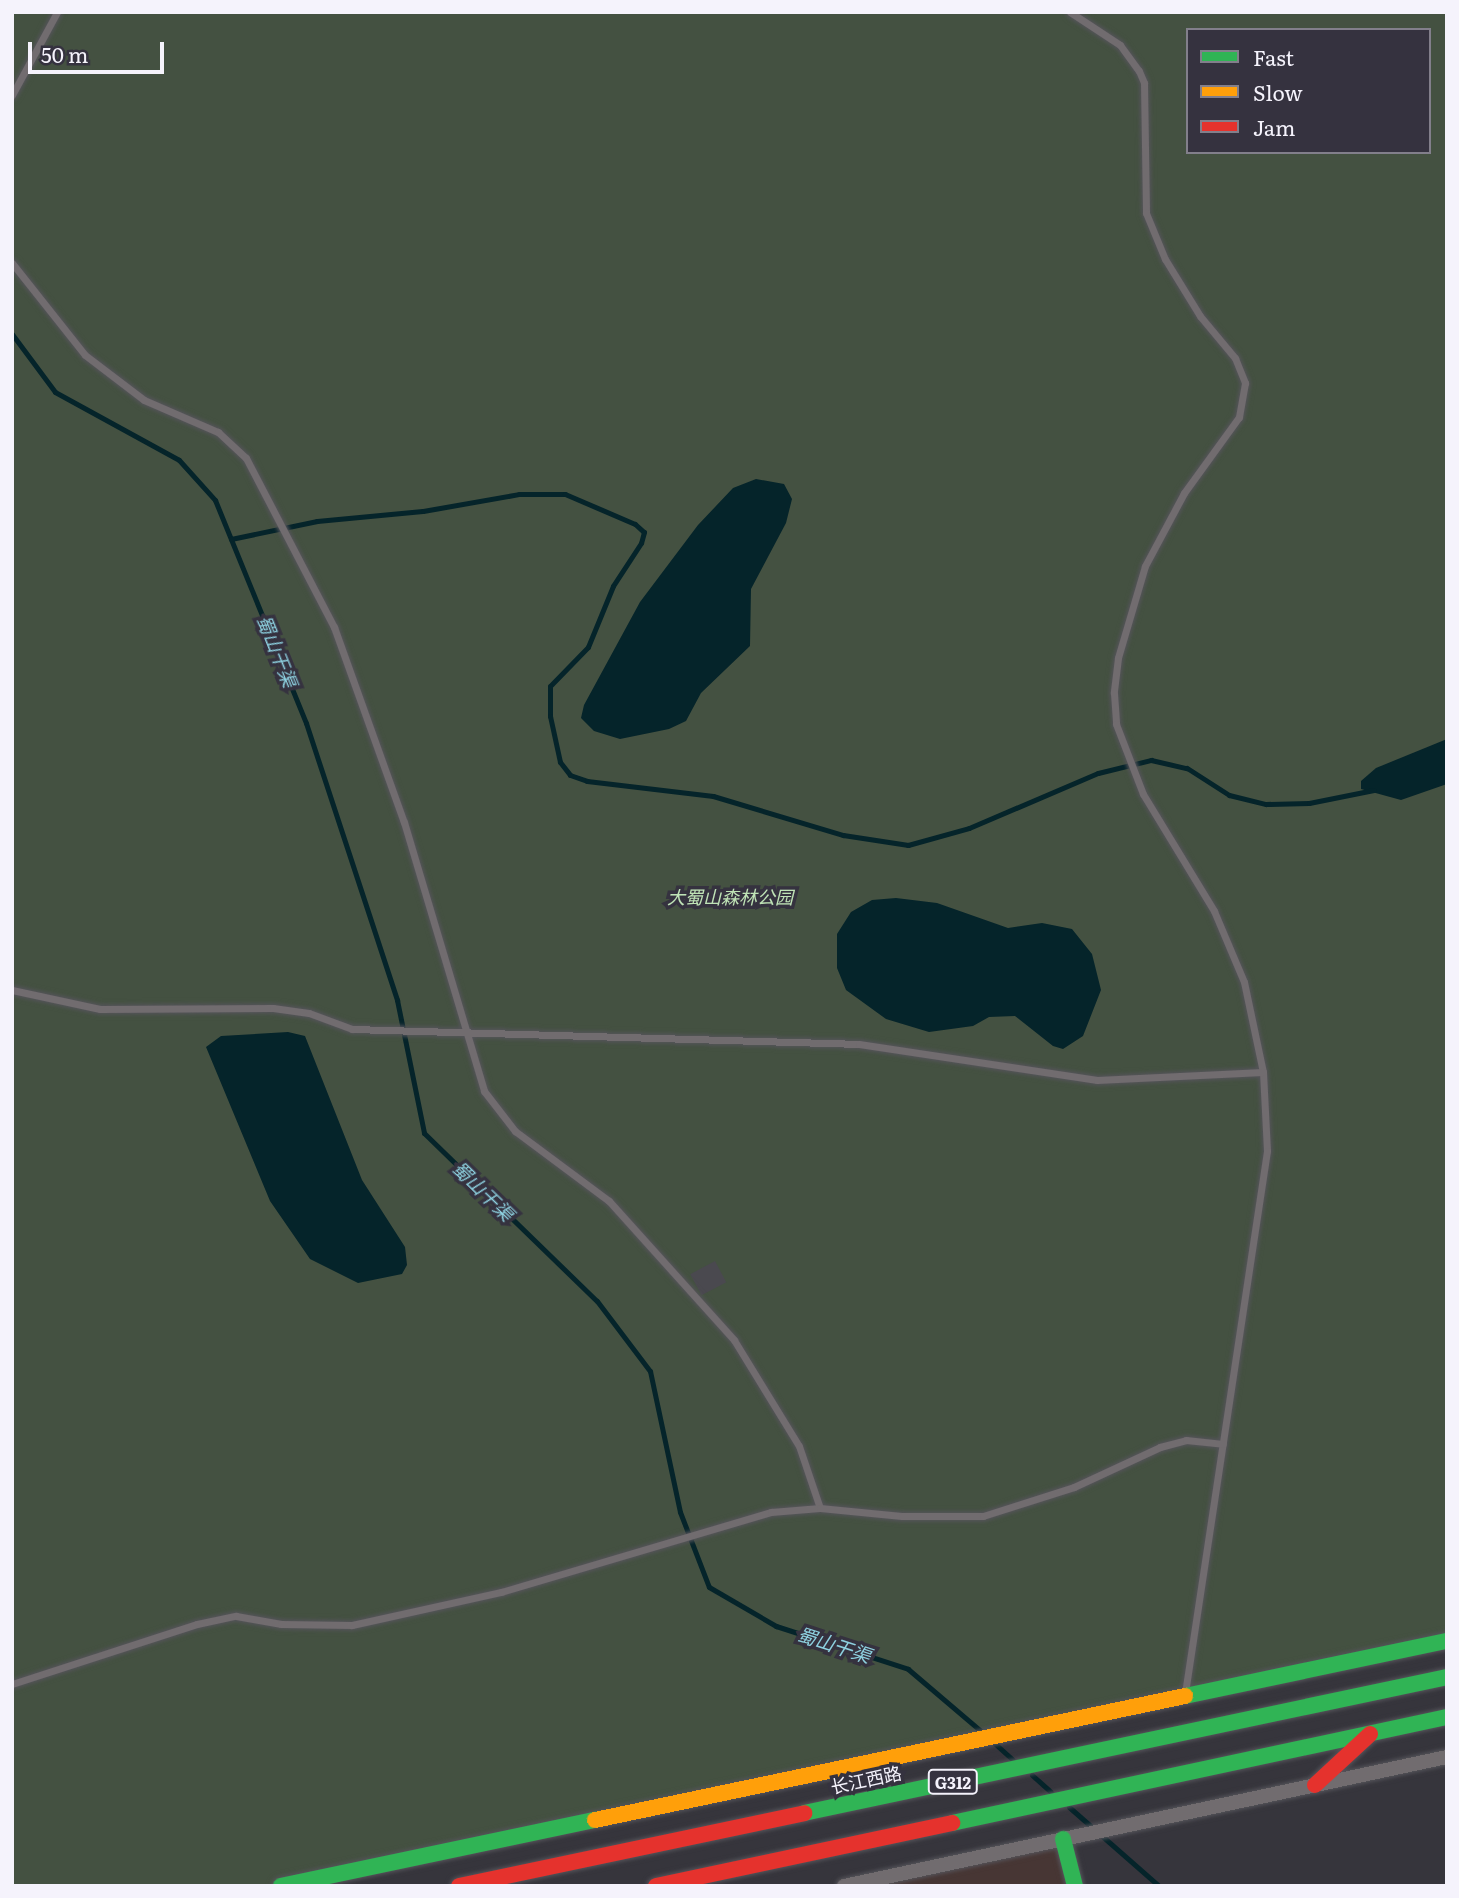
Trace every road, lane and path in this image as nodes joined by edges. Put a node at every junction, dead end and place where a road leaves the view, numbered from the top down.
1 (57, 12) edge
2 (1070, 12) edge
3 (12, 96) edge
4 (12, 263) edge
5 (12, 990) edge
6 (461, 1030) junction
7 (1263, 1072) junction
8 (1223, 1444) junction
9 (820, 1508) junction
10 (1447, 1641) edge
11 (1447, 1677) edge
12 (12, 1684) edge
13 (1184, 1696) junction
14 (1447, 1717) edge
15 (1370, 1734) junction
16 (1447, 1757) edge
17 (1315, 1785) junction
18 (1063, 1839) junction
19 (281, 1886) edge
20 (458, 1886) edge
21 (656, 1886) edge
22 (844, 1886) edge
23 (1075, 1886) edge

1 - 3 lane
2 - 7 lane
4 - 6 lane
5 - 6 lane
6 - 7 lane
6 - 9 lane
7 - 8 lane
8 - 9 lane
8 - 13 lane
9 - 12 lane
10 - 13 main road
11 - 20 main road, 长江西路 / G312
13 - 19 main road
14 - 15 main road
15 - 17 main road
15 - 21 main road
16 - 17 street
17 - 18 street
18 - 22 street
18 - 23 main road

